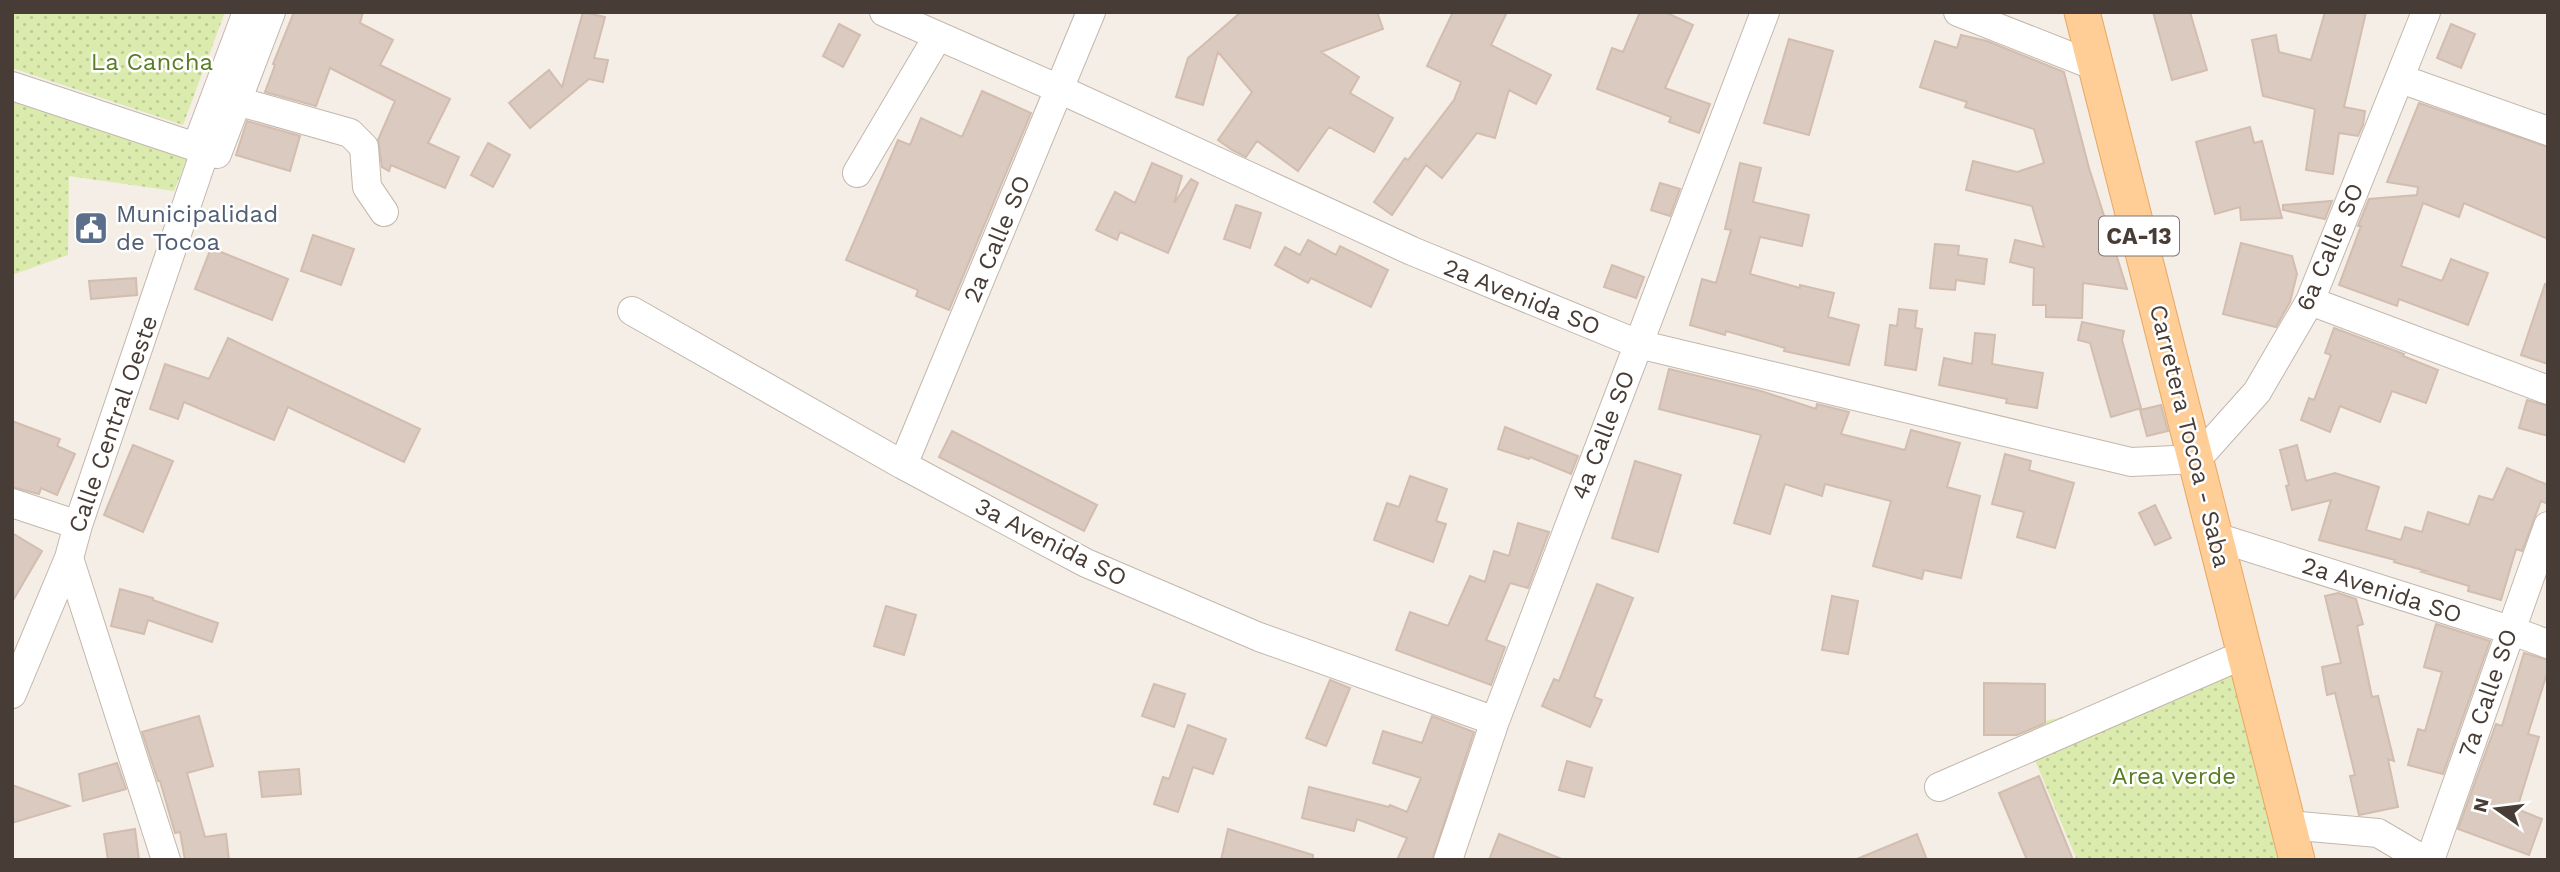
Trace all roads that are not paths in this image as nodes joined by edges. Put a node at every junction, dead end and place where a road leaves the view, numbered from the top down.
1 (247, 12) edge
2 (271, 12) edge
3 (884, 12) edge
4 (1091, 12) edge
5 (1765, 12) edge
6 (1958, 12) edge
7 (2082, 12) edge
8 (2426, 12) edge
9 (938, 36) junction
10 (2095, 66) junction
11 (2401, 79) junction
12 (12, 86) edge
13 (1059, 89) junction
14 (237, 101) junction
15 (2548, 131) edge
16 (206, 151) junction
17 (857, 173) dead end
18 (384, 212) dead end
19 (2310, 301) junction
20 (632, 310) dead end
21 (1637, 344) junction
22 (2548, 390) edge
23 (2197, 459) junction
24 (903, 465) junction
25 (12, 503) edge
26 (78, 525) junction
27 (2548, 526) edge
28 (2216, 537) junction
29 (69, 558) junction
30 (2510, 630) junction
31 (2548, 645) edge
32 (2245, 654) junction
33 (12, 694) edge
34 (1495, 721) junction
35 (1939, 787) dead end
36 (2288, 825) junction
37 (166, 860) edge
38 (1448, 860) edge
39 (2297, 860) edge
40 (2424, 860) edge
41 (2430, 860) edge

1 - 16 street, Calle Central Oeste
2 - 14 street
3 - 9 street, 2a Avenida SO
4 - 13 street, 2a Calle SO
5 - 21 street, 4a Calle SO
6 - 10 street
7 - 10 main road, Carretera Tocoa - Saba / CA-13
8 - 11 street, 6a Calle SO
9 - 13 street, 2a Avenida SO
9 - 17 street
10 - 23 main road, Carretera Tocoa - Saba / CA-13
11 - 15 street
11 - 19 street, 6a Calle SO
12 - 16 street
13 - 21 street, 2a Avenida SO
13 - 24 street, 2a Calle SO
14 - 16 street
14 - 18 street
16 - 26 street, Calle Central Oeste
19 - 22 street
19 - 23 street, 6a Calle SO
20 - 24 street, 3a Avenida SO
21 - 23 street, 2a Avenida SO
21 - 34 street, 4a Calle SO
23 - 28 main road, Carretera Tocoa - Saba / CA-13
24 - 34 street, 3a Avenida SO
25 - 26 street
26 - 29 street, Calle Central Oeste
27 - 30 street, 7a Calle SO
28 - 30 street, 2a Avenida SO
28 - 32 main road, Carretera Tocoa - Saba / CA-13
29 - 33 street, Calle Central Oeste
29 - 37 street
30 - 31 street, 2a Avenida SO
30 - 41 street, 7a Calle SO
32 - 35 street
32 - 36 main road, Carretera Tocoa - Saba / CA-13
34 - 38 street, 4a Calle SO
36 - 39 main road, Carretera Tocoa - Saba / CA-13
36 - 40 street

